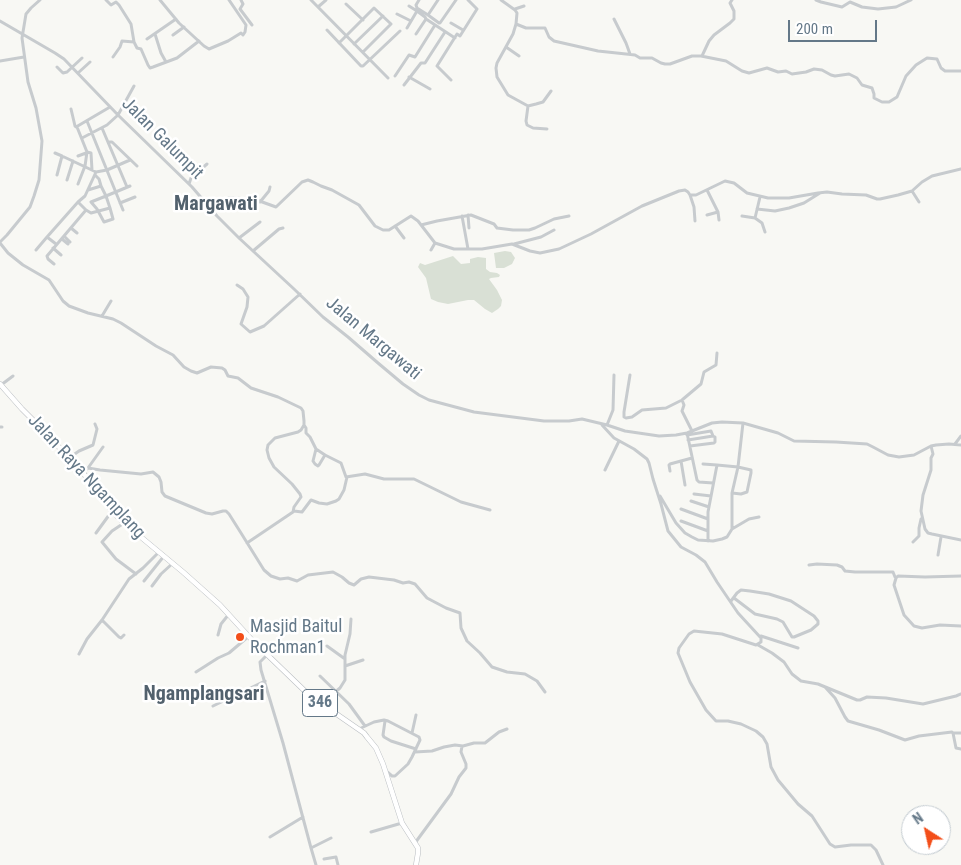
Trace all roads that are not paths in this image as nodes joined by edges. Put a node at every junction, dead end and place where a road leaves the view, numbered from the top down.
1 (40, 0) edge
2 (106, 0) edge
3 (160, 0) edge
4 (229, 0) edge
5 (241, 0) edge
6 (311, 0) edge
7 (326, 0) edge
8 (419, 0) edge
9 (438, 0) edge
10 (456, 0) edge
11 (468, 0) edge
12 (501, 0) edge
13 (732, 0) edge
14 (816, 0) edge
15 (911, 0) edge
16 (848, 1) edge
17 (346, 4) dead end
18 (409, 6) dead end
19 (524, 6) dead end
20 (318, 7) junction
21 (514, 10) junction
22 (417, 11) junction
23 (397, 14) dead end
24 (383, 16) junction
25 (427, 17) junction
26 (614, 19) dead end
27 (175, 20) junction
28 (363, 20) junction
29 (0, 21) edge
30 (411, 21) junction
31 (451, 23) dead end
32 (516, 24) junction
33 (252, 25) dead end
34 (435, 25) junction
35 (183, 28) junction
36 (407, 28) dead end
37 (327, 30) dead end
38 (464, 30) junction
39 (400, 31) dead end
40 (445, 32) junction
41 (155, 34) junction
42 (416, 34) dead end
43 (24, 35) junction
44 (173, 35) dead end
45 (346, 36) junction
46 (455, 38) junction
47 (147, 39) dead end
48 (198, 41) junction
49 (134, 42) junction
50 (339, 43) junction
51 (354, 44) junction
52 (506, 47) junction
53 (363, 52) junction
54 (630, 54) junction
55 (519, 56) dead end
56 (702, 56) junction
57 (24, 57) junction
58 (114, 57) dead end
59 (82, 58) dead end
60 (370, 60) junction
61 (0, 61) edge
62 (90, 62) dead end
63 (166, 62) junction
64 (57, 67) dead end
65 (72, 67) junction
66 (961, 71) edge
67 (78, 73) junction
68 (395, 76) dead end
69 (410, 77) junction
70 (388, 78) dead end
71 (451, 80) dead end
72 (404, 84) dead end
73 (134, 86) dead end
74 (430, 89) dead end
75 (550, 91) dead end
76 (528, 106) junction
77 (110, 107) junction
78 (71, 109) dead end
79 (118, 115) junction
80 (87, 121) junction
81 (77, 127) junction
82 (102, 128) junction
83 (547, 129) dead end
84 (92, 132) junction
85 (82, 138) junction
86 (108, 142) junction
87 (87, 152) junction
88 (55, 153) dead end
89 (62, 156) junction
90 (78, 156) dead end
91 (130, 160) junction
92 (73, 161) junction
93 (207, 164) dead end
94 (118, 165) junction
95 (84, 166) junction
96 (137, 166) dead end
97 (961, 169) edge
98 (107, 170) junction
99 (94, 172) junction
100 (57, 175) dead end
101 (67, 180) dead end
102 (78, 184) dead end
103 (189, 184) junction
104 (102, 186) junction
105 (270, 187) dead end
106 (88, 190) junction
107 (707, 190) junction
108 (912, 191) junction
109 (116, 192) junction
110 (821, 192) junction
111 (690, 194) junction
112 (85, 196) junction
113 (106, 196) junction
114 (135, 197) dead end
115 (760, 197) junction
116 (78, 202) junction
117 (91, 202) junction
118 (260, 202) junction
119 (919, 202) dead end
120 (120, 203) junction
121 (110, 208) junction
122 (210, 208) junction
123 (757, 209) junction
124 (86, 210) junction
125 (122, 210) dead end
126 (98, 212) junction
127 (718, 212) junction
128 (468, 215) junction
129 (707, 215) dead end
130 (462, 216) junction
131 (569, 216) dead end
132 (742, 216) dead end
133 (755, 218) junction
134 (719, 220) dead end
135 (695, 221) dead end
136 (260, 222) dead end
137 (420, 225) junction
138 (395, 226) junction
139 (70, 228) junction
140 (283, 228) dead end
141 (469, 228) dead end
142 (554, 230) dead end
143 (765, 232) dead end
144 (77, 233) dead end
145 (47, 237) junction
146 (63, 237) junction
147 (239, 238) junction
148 (404, 238) dead end
149 (0, 243) edge
150 (69, 243) dead end
151 (435, 243) junction
152 (56, 244) junction
153 (514, 244) junction
154 (53, 248) junction
155 (468, 249) junction
156 (36, 250) dead end
157 (430, 250) dead end
158 (253, 251) junction
159 (61, 255) dead end
160 (54, 264) dead end
161 (237, 285) dead end
162 (294, 288) joint
163 (300, 294) junction
164 (111, 301) dead end
165 (103, 314) junction
166 (717, 353) dead end
167 (614, 375) dead end
168 (630, 375) dead end
169 (12, 376) dead end
170 (1, 386) edge
171 (682, 400) junction
172 (600, 423) junction
173 (743, 423) junction
174 (95, 424) dead end
175 (304, 425) junction
176 (607, 425) junction
177 (692, 431) junction
178 (687, 434) junction
179 (713, 436) junction
180 (961, 436) edge
181 (688, 440) junction
182 (619, 441) junction
183 (954, 444) junction
184 (961, 445) edge
185 (690, 446) junction
186 (931, 446) junction
187 (102, 447) dead end
188 (316, 450) junction
189 (325, 455) junction
190 (69, 458) junction
191 (692, 458) junction
192 (681, 461) junction
193 (703, 464) dead end
194 (717, 466) junction
195 (738, 467) junction
196 (88, 468) junction
197 (605, 470) dead end
198 (670, 471) dead end
199 (84, 474) junction
200 (347, 477) junction
201 (713, 483) junction
202 (685, 485) dead end
203 (732, 493) junction
204 (658, 494) junction
205 (694, 494) dead end
206 (711, 496) junction
207 (691, 501) dead end
208 (709, 507) junction
209 (681, 509) dead end
210 (112, 510) junction
211 (294, 510) junction
212 (490, 510) dead end
213 (759, 517) dead end
214 (708, 518) junction
215 (921, 518) junction
216 (681, 521) dead end
217 (124, 523) junction
218 (732, 529) junction
219 (708, 531) junction
220 (96, 533) dead end
221 (941, 536) junction
222 (961, 540) edge
223 (708, 541) junction
224 (248, 542) junction
225 (913, 542) dead end
226 (159, 552) junction
227 (938, 555) dead end
228 (164, 556) junction
229 (175, 565) junction
230 (809, 565) dead end
231 (136, 574) junction
232 (961, 576) edge
233 (896, 578) junction
234 (144, 581) dead end
235 (152, 586) dead end
236 (734, 598) junction
237 (731, 601) junction
238 (229, 614) junction
239 (350, 619) dead end
240 (102, 620) junction
241 (961, 626) edge
242 (124, 635) dead end
243 (218, 635) dead end
244 (248, 636) junction
245 (760, 636) junction
246 (758, 645) junction
247 (327, 646) dead end
248 (798, 648) dead end
249 (79, 654) dead end
250 (267, 655) junction
251 (345, 659) junction
252 (363, 660) dead end
253 (345, 666) junction
254 (196, 672) dead end
255 (320, 676) dead end
256 (265, 681) junction
257 (825, 686) junction
258 (336, 691) junction
259 (545, 692) dead end
260 (961, 694) edge
261 (321, 704) junction
262 (213, 706) dead end
263 (416, 715) dead end
264 (385, 721) junction
265 (365, 726) junction
266 (507, 729) dead end
267 (359, 730) junction
268 (412, 733) junction
269 (953, 733) junction
270 (961, 733) edge
271 (462, 746) junction
272 (961, 749) edge
273 (415, 751) junction
274 (385, 770) junction
275 (303, 817) junction
276 (402, 823) junction
277 (371, 832) dead end
278 (270, 837) dead end
279 (331, 838) dead end
280 (416, 843) junction
281 (311, 848) junction
282 (324, 859) dead end
283 (316, 865) edge
284 (338, 865) edge
285 (416, 865) edge
286 (883, 865) edge

1 - 43 street
2 - 49 street
3 - 27 street
4 - 48 street
5 - 33 street
6 - 20 street
7 - 20 street
8 - 25 street
9 - 25 street
10 - 25 street
11 - 38 street
12 - 21 street
13 - 56 street
14 - 16 street
15 - 16 street
17 - 28 street
18 - 22 street
19 - 21 street
20 - 45 street
21 - 32 street
22 - 25 street
22 - 30 street
23 - 30 street
24 - 28 street
24 - 51 street
24 - 53 street
25 - 34 street
25 - 42 street
26 - 54 street
27 - 35 street
27 - 41 street
28 - 45 street
29 - 43 street
30 - 36 street
31 - 38 street
32 - 52 street
32 - 54 street
34 - 40 street
34 - 68 street
35 - 44 street
35 - 48 street
37 - 50 street
38 - 46 street
39 - 60 street
40 - 46 street
40 - 69 street
41 - 47 street
41 - 63 street
43 - 57 street
43 - 65 street, Jalan Galumpit
45 - 50 street
45 - 51 street
46 - 71 street
48 - 63 street
49 - 58 street
49 - 63 street
50 - 60 street
51 - 53 street
52 - 55 street
52 - 76 street
53 - 60 street
54 - 56 street
56 - 66 street
57 - 61 street
57 - 149 street
59 - 65 street
60 - 70 street
62 - 67 street
64 - 65 street
65 - 67 street, Jalan Galumpit
67 - 77 street, Jalan Galumpit
69 - 72 street
69 - 74 street
73 - 79 street
75 - 76 street
76 - 83 street
77 - 79 street, Jalan Galumpit
77 - 80 street
78 - 81 street
79 - 82 street
79 - 103 street, Jalan Galumpit
80 - 81 street
80 - 84 street
81 - 85 street
82 - 84 street
82 - 86 street
84 - 85 street
84 - 98 street
85 - 87 street
86 - 91 street
86 - 94 street
87 - 90 street
87 - 95 street
87 - 99 street
88 - 89 street
89 - 92 street
89 - 100 street
91 - 94 street
91 - 96 street
92 - 95 street
92 - 101 street
93 - 103 street
94 - 98 street
94 - 109 street
95 - 99 street
95 - 102 street
97 - 108 street
98 - 99 street
98 - 109 street
99 - 104 street
99 - 106 street
103 - 122 street, Jalan Galumpit
104 - 106 street
104 - 113 street
105 - 118 street
106 - 112 street
107 - 111 street
107 - 115 street
107 - 127 street
108 - 110 street
108 - 119 street
109 - 113 street
109 - 120 street
110 - 115 street
110 - 123 street
111 - 135 street
111 - 153 street
112 - 116 street
112 - 117 street
113 - 117 street
113 - 121 street
114 - 120 street
115 - 123 street
116 - 124 street
116 - 145 street
117 - 126 street
118 - 122 street
118 - 138 street
120 - 125 street
121 - 126 street
121 - 126 street
122 - 147 street, Jalan Galumpit
123 - 133 street
124 - 126 street
124 - 139 street
127 - 129 street
127 - 134 street
128 - 130 street
128 - 131 street
128 - 141 street
130 - 137 street
130 - 155 street
132 - 133 street
133 - 143 street
136 - 147 street
137 - 138 street
137 - 151 street
138 - 148 street
139 - 144 street
139 - 146 street
140 - 158 street
142 - 153 street
145 - 152 street
145 - 156 street
146 - 150 street
146 - 152 street
147 - 158 street, Jalan Galumpit
149 - 165 street
151 - 155 street
151 - 157 street
152 - 154 street
153 - 155 street
154 - 159 street
154 - 160 street
158 - 162 street, Jalan Galumpit
161 - 163 street
162 - 163 street, Jalan Margawati
163 - 172 street, Jalan Margawati
164 - 165 street
165 - 175 street
166 - 171 street
167 - 176 street
168 - 171 street
169 - 170 street
170 - 190 main road, Jalan Raya Ngamplang / 346
171 - 177 street
172 - 176 street, Jalan Margawati
172 - 182 street
173 - 177 street
173 - 186 street
173 - 195 street
174 - 190 street
175 - 188 street
175 - 211 street
176 - 178 street, Jalan Margawati
177 - 178 street
178 - 179 street
178 - 181 street
179 - 181 street
179 - 185 street
180 - 183 street
181 - 185 street
182 - 197 street
182 - 204 street
183 - 184 street
183 - 186 street
185 - 191 street
186 - 215 street
187 - 196 street
188 - 189 street
188 - 189 street
189 - 200 street
190 - 199 main road, Jalan Raya Ngamplang / 346
191 - 192 street
191 - 201 street
192 - 198 street
192 - 202 street
193 - 194 street
194 - 195 street
194 - 201 street
195 - 203 street
195 - 203 street
196 - 199 street
196 - 224 street
199 - 210 main road, Jalan Raya Ngamplang / 346
200 - 211 street
200 - 212 street
201 - 206 street
203 - 218 street
204 - 223 street
204 - 237 street
205 - 206 street
206 - 208 street
207 - 208 street
208 - 214 street
209 - 214 street
210 - 217 main road, Jalan Raya Ngamplang / 346
210 - 220 street
211 - 224 street
213 - 218 street
214 - 219 street
215 - 221 street
215 - 225 street
216 - 219 street
217 - 226 main road, Jalan Raya Ngamplang / 346
217 - 231 street
218 - 223 street
219 - 223 street
221 - 222 street
221 - 227 street
224 - 259 street
226 - 228 main road, Jalan Raya Ngamplang / 346
226 - 231 street
228 - 229 main road, Jalan Raya Ngamplang / 346
228 - 234 street
229 - 235 street
229 - 238 main road, 346
230 - 233 street
231 - 240 street
232 - 233 street
233 - 241 street
236 - 236 street
236 - 237 street
237 - 245 street
238 - 243 street
238 - 244 main road, 346
239 - 251 street
240 - 242 street
240 - 249 street
244 - 250 main road, 346
244 - 254 street
245 - 246 street
245 - 248 street
246 - 257 street
246 - 286 street
247 - 251 street
250 - 256 street
250 - 261 main road, 346
251 - 253 street
252 - 253 street
253 - 258 street
255 - 258 street
256 - 262 street
256 - 275 street
257 - 260 street
257 - 269 street
258 - 261 street
258 - 265 street
261 - 267 main road, 346
263 - 268 street
264 - 265 street
264 - 268 street
264 - 273 street
265 - 267 street
266 - 271 street
267 - 274 main road, 346
268 - 273 street
269 - 270 street
269 - 272 street
271 - 273 street
271 - 280 street
273 - 274 street
274 - 276 main road, 346
275 - 278 street
275 - 281 street
276 - 277 street
276 - 280 main road, 346
279 - 281 street
280 - 285 main road
281 - 283 street
282 - 284 street

